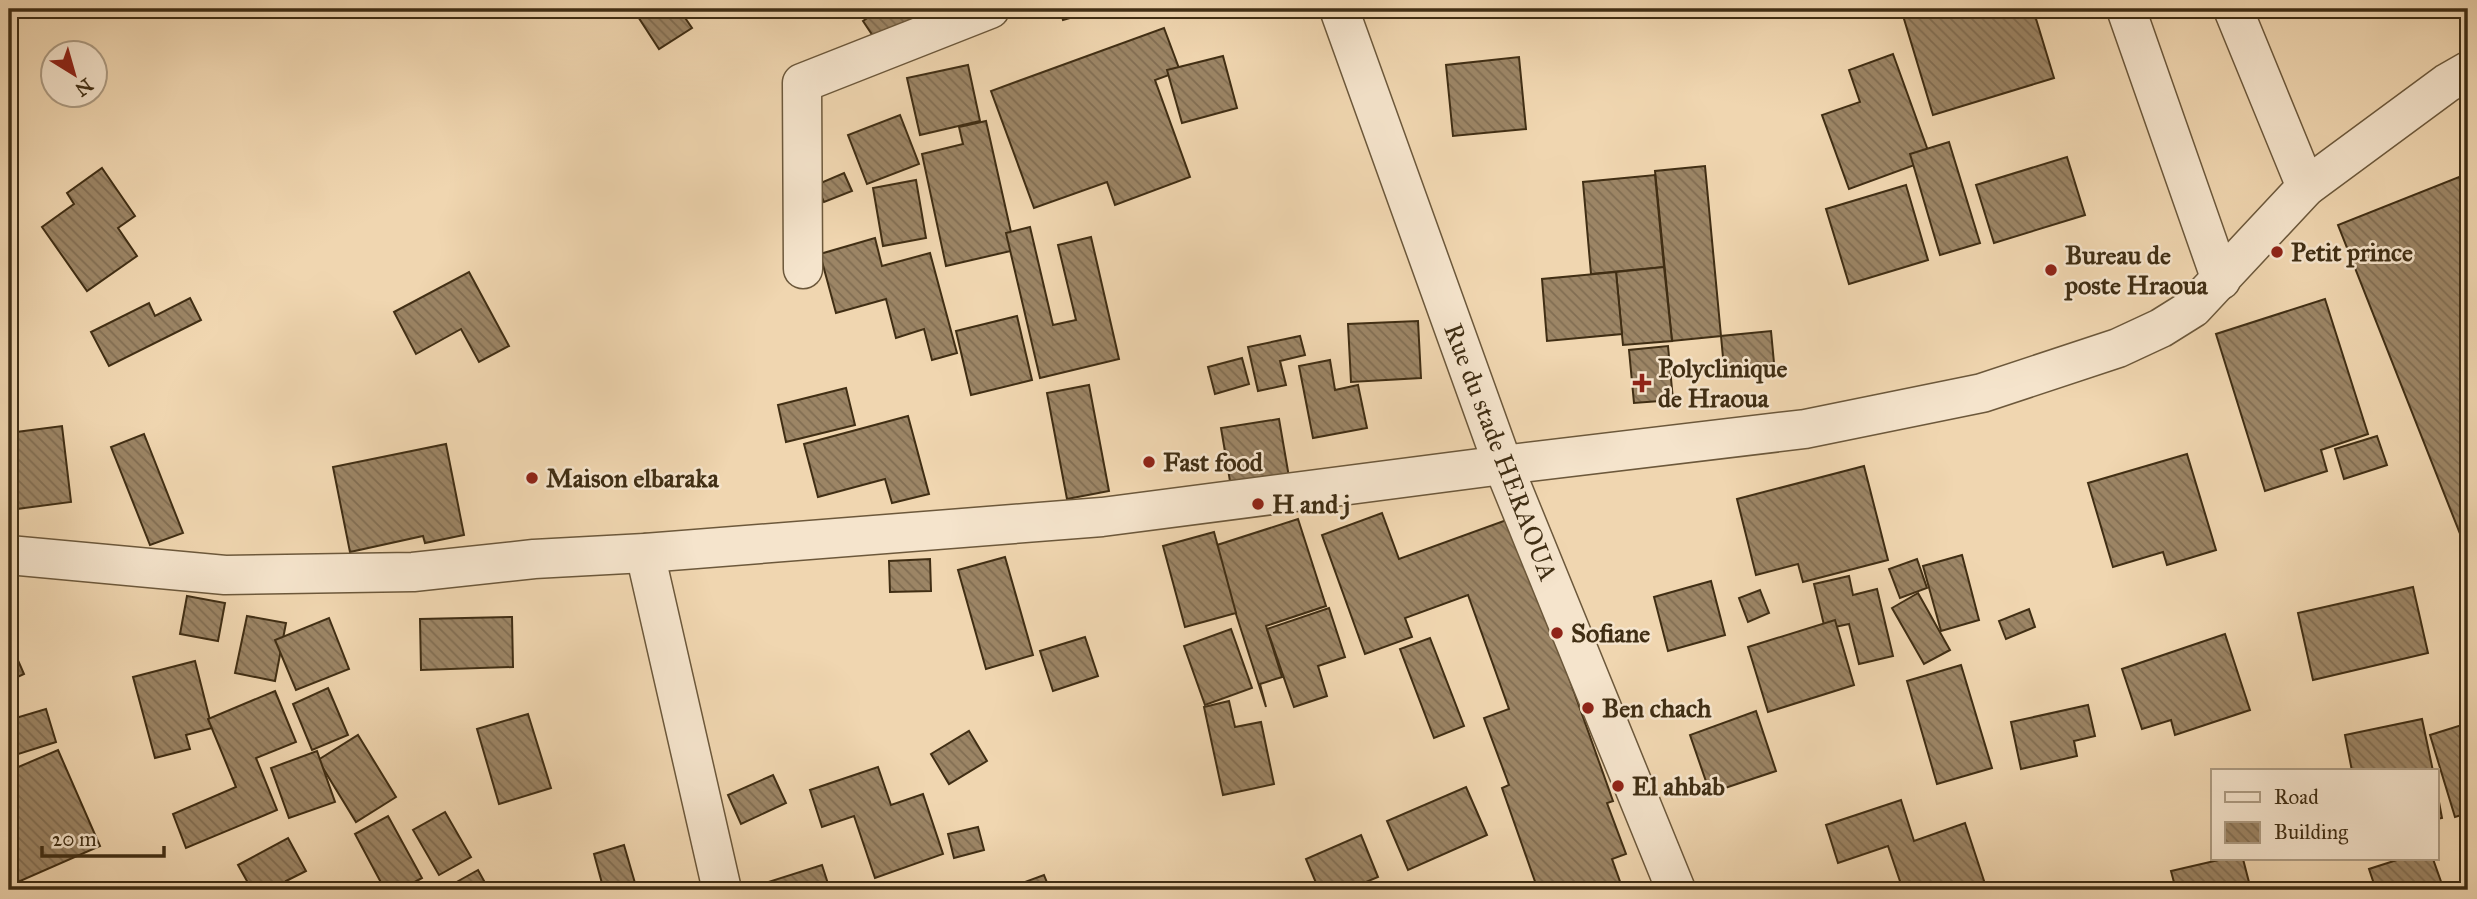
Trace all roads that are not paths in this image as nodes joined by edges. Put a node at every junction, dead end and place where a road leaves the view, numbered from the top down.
1 (990, 9) edge
2 (1339, 9) edge
3 (2126, 9) edge
4 (2234, 9) edge
5 (2468, 71) edge
6 (2306, 187) junction
7 (803, 269) dead end
8 (2221, 280) junction
9 (1503, 465) junction
10 (645, 553) junction
11 (9, 555) edge
12 (722, 890) edge
13 (1676, 890) edge

1 - 7 street
2 - 9 street, Rue du stade HERAOUA
3 - 8 street
4 - 6 street
5 - 6 street
6 - 8 street
8 - 9 street
9 - 10 street
9 - 13 street, Rue du stade HERAOUA
10 - 11 street
10 - 12 street

